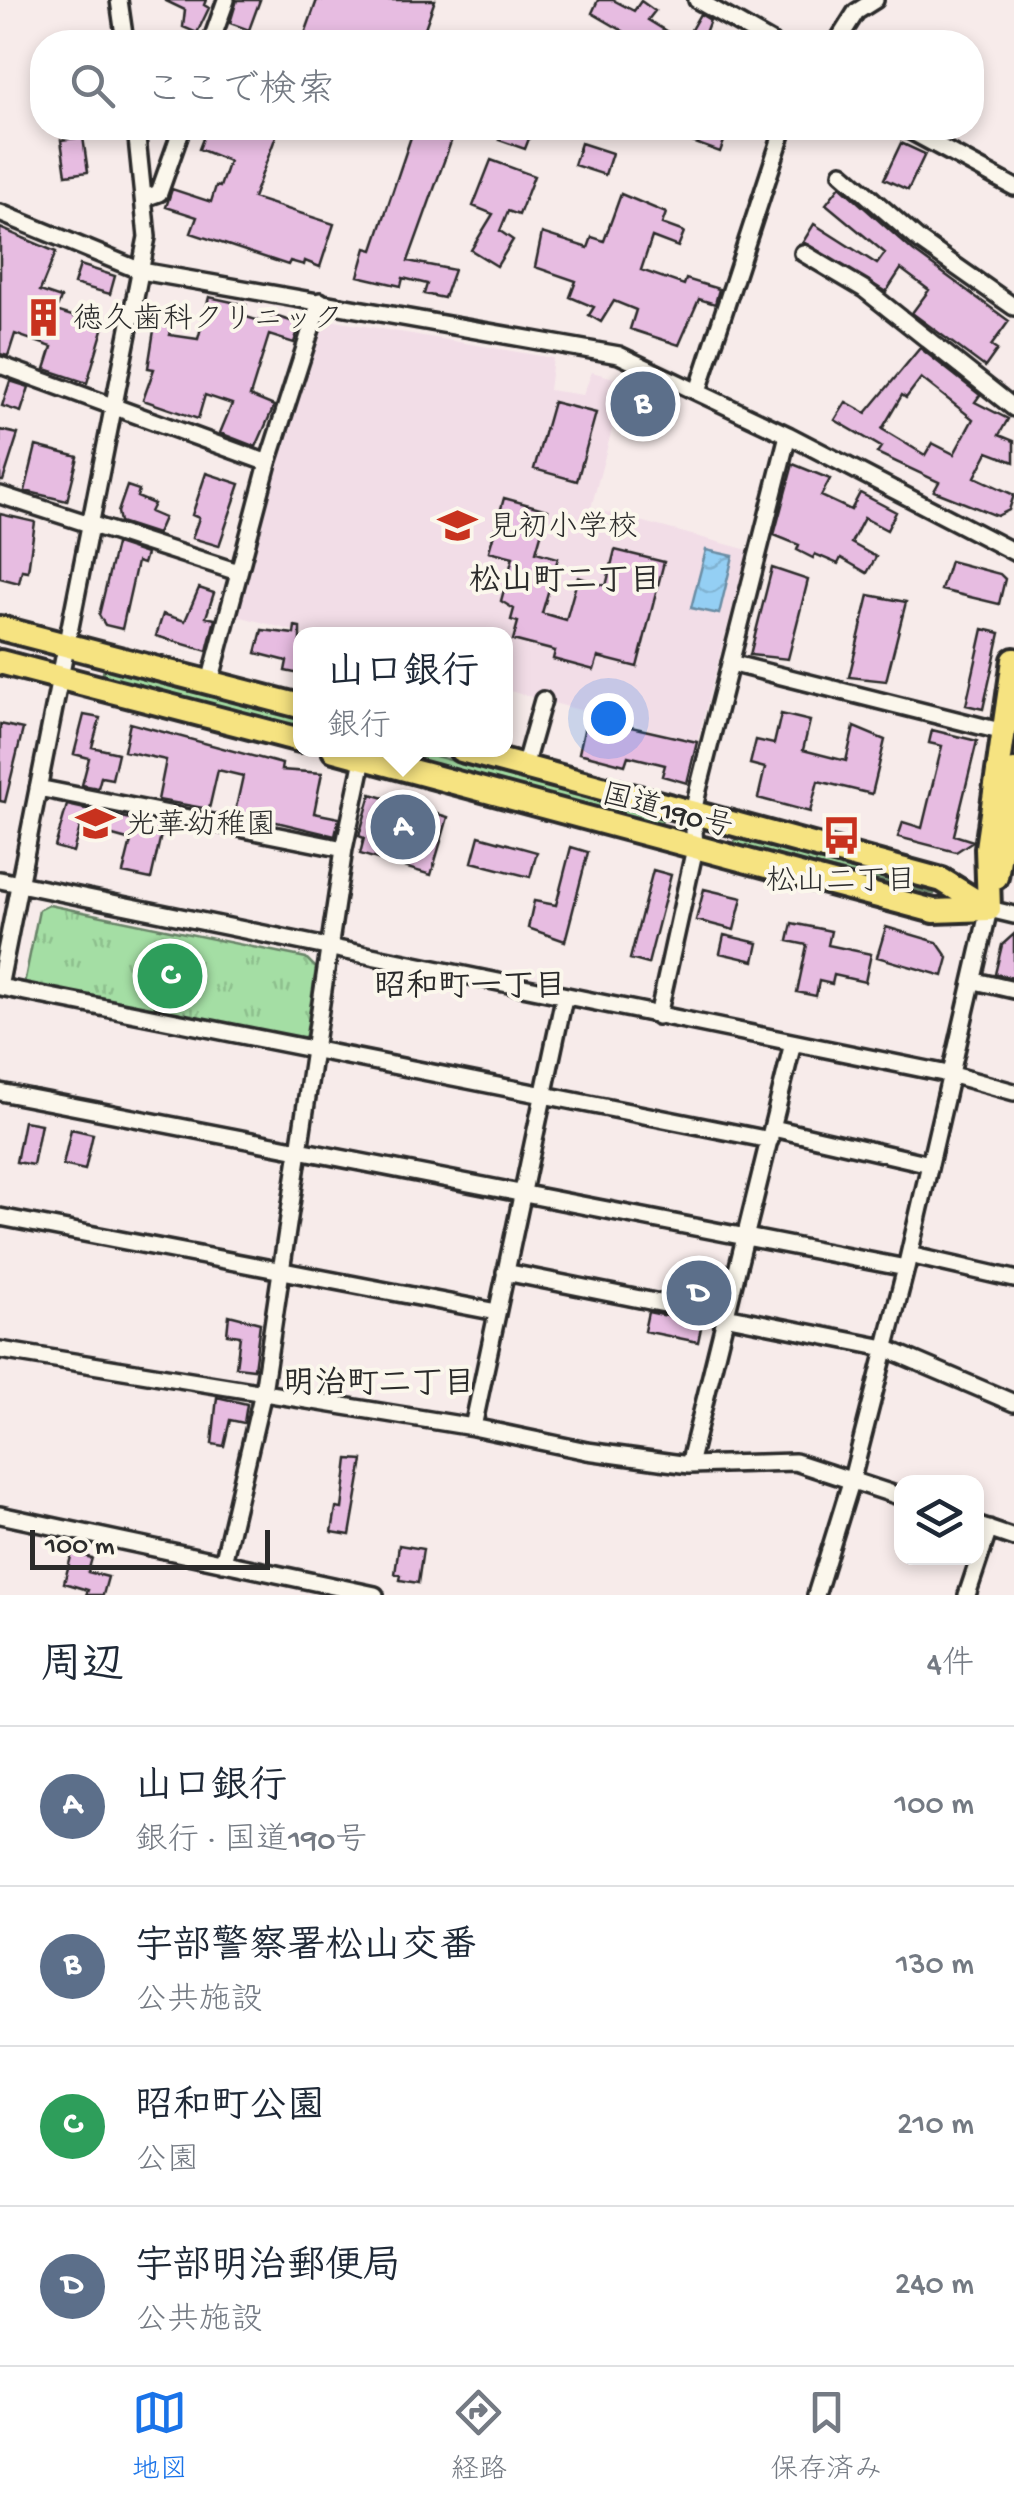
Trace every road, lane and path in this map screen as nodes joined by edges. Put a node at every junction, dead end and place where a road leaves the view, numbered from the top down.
1 (119, 0) edge
2 (226, 0) edge
3 (698, 0) edge
4 (875, 0) edge
5 (123, 30) edge
6 (215, 30) edge
7 (750, 30) edge
8 (845, 30) edge
9 (138, 140) edge
10 (178, 140) edge
11 (780, 140) edge
12 (928, 140) edge
13 (842, 172) dead end
14 (1014, 187) edge
15 (145, 198) junction
16 (0, 213) edge
17 (803, 252) dead end
18 (142, 271) junction
19 (320, 302) junction
20 (1014, 308) edge
21 (0, 365) edge
22 (698, 391) junction
23 (113, 403) junction
24 (1014, 408) edge
25 (788, 435) junction
26 (268, 463) junction
27 (0, 495) edge
28 (90, 521) junction
29 (1014, 552) edge
30 (238, 572) junction
31 (0, 628) edge
32 (65, 642) junction
33 (1014, 660) edge
34 (0, 662) edge
35 (730, 663) junction
36 (60, 675) junction
37 (210, 682) junction
38 (543, 700) dead end
39 (293, 704) edge
40 (1008, 717) edge
41 (293, 738) edge
42 (363, 757) edge
43 (378, 757) edge
44 (487, 757) edge
45 (524, 767) junction
46 (1014, 771) edge
47 (38, 788) junction
48 (693, 812) junction
49 (344, 848) junction
50 (695, 848) junction
51 (0, 880) edge
52 (18, 884) junction
53 (989, 909) junction
54 (1014, 915) edge
55 (330, 950) junction
56 (975, 981) junction
57 (0, 984) edge
58 (1014, 990) edge
59 (564, 998) junction
60 (658, 1016) junction
61 (794, 1042) junction
62 (315, 1051) junction
63 (954, 1075) junction
64 (0, 1092) edge
65 (1014, 1092) edge
66 (542, 1095) junction
67 (771, 1134) junction
68 (300, 1151) junction
69 (930, 1164) junction
70 (522, 1194) junction
71 (0, 1217) edge
72 (745, 1238) junction
73 (908, 1262) junction
74 (506, 1272) junction
75 (283, 1273) junction
76 (1014, 1279) edge
77 (497, 1312) junction
78 (726, 1316) junction
79 (885, 1348) junction
80 (0, 1350) edge
81 (263, 1392) junction
82 (1014, 1403) edge
83 (473, 1428) junction
84 (689, 1465) junction
85 (852, 1479) junction
86 (894, 1494) edge
87 (0, 1515) edge
88 (984, 1528) edge
89 (1014, 1538) edge
90 (223, 1563) junction
91 (974, 1565) edge
92 (375, 1595) edge
93 (816, 1595) edge
94 (967, 1595) edge

1 - 5 street
2 - 6 street
3 - 7 street
4 - 8 street
9 - 15 street
10 - 15 street
11 - 22 street
12 - 14 street
13 - 20 street
15 - 18 street
16 - 18 street
17 - 24 street
18 - 19 street
18 - 23 street
19 - 22 street
19 - 26 street
21 - 23 street
22 - 25 street
23 - 26 street
23 - 28 street
25 - 29 street
25 - 35 street
26 - 30 street
27 - 28 street
28 - 30 street
28 - 32 street
30 - 37 street
31 - 32 highway
32 - 36 street
32 - 37 highway
33 - 40 highway
34 - 36 highway
35 - 40 street
35 - 48 street
36 - 41 highway
36 - 47 street
37 - 39 highway
38 - 45 street
40 - 53 highway
42 - 49 street
43 - 50 highway, 国道190号
44 - 45 highway, 国道190号
45 - 48 highway, 国道190号
46 - 53 highway
47 - 49 street
47 - 52 street
48 - 50 street
48 - 53 highway, 国道190号
49 - 55 street
50 - 53 highway, 国道190号
50 - 60 street
51 - 52 street
52 - 55 street
52 - 57 street
53 - 54 street
53 - 56 street
55 - 59 street
55 - 62 street
56 - 58 street
56 - 63 street
57 - 62 street
59 - 60 street
59 - 66 street
60 - 61 street
61 - 63 street
61 - 67 street
62 - 66 street
62 - 68 street
63 - 65 street
63 - 69 street
64 - 68 street
66 - 67 street
66 - 70 street
67 - 69 street
67 - 72 street
68 - 70 street
68 - 75 street
69 - 73 street
70 - 72 street
70 - 74 street
71 - 75 street
72 - 73 street
72 - 78 street
73 - 76 street
73 - 79 street
74 - 77 street
74 - 78 street
75 - 77 street
75 - 81 street
77 - 83 street
78 - 79 street
78 - 84 street
79 - 82 street
79 - 85 street
80 - 81 street
81 - 83 street
81 - 90 street
83 - 84 street
84 - 85 street
85 - 86 street
85 - 93 street
87 - 90 street
88 - 89 street
90 - 92 street
91 - 94 street

